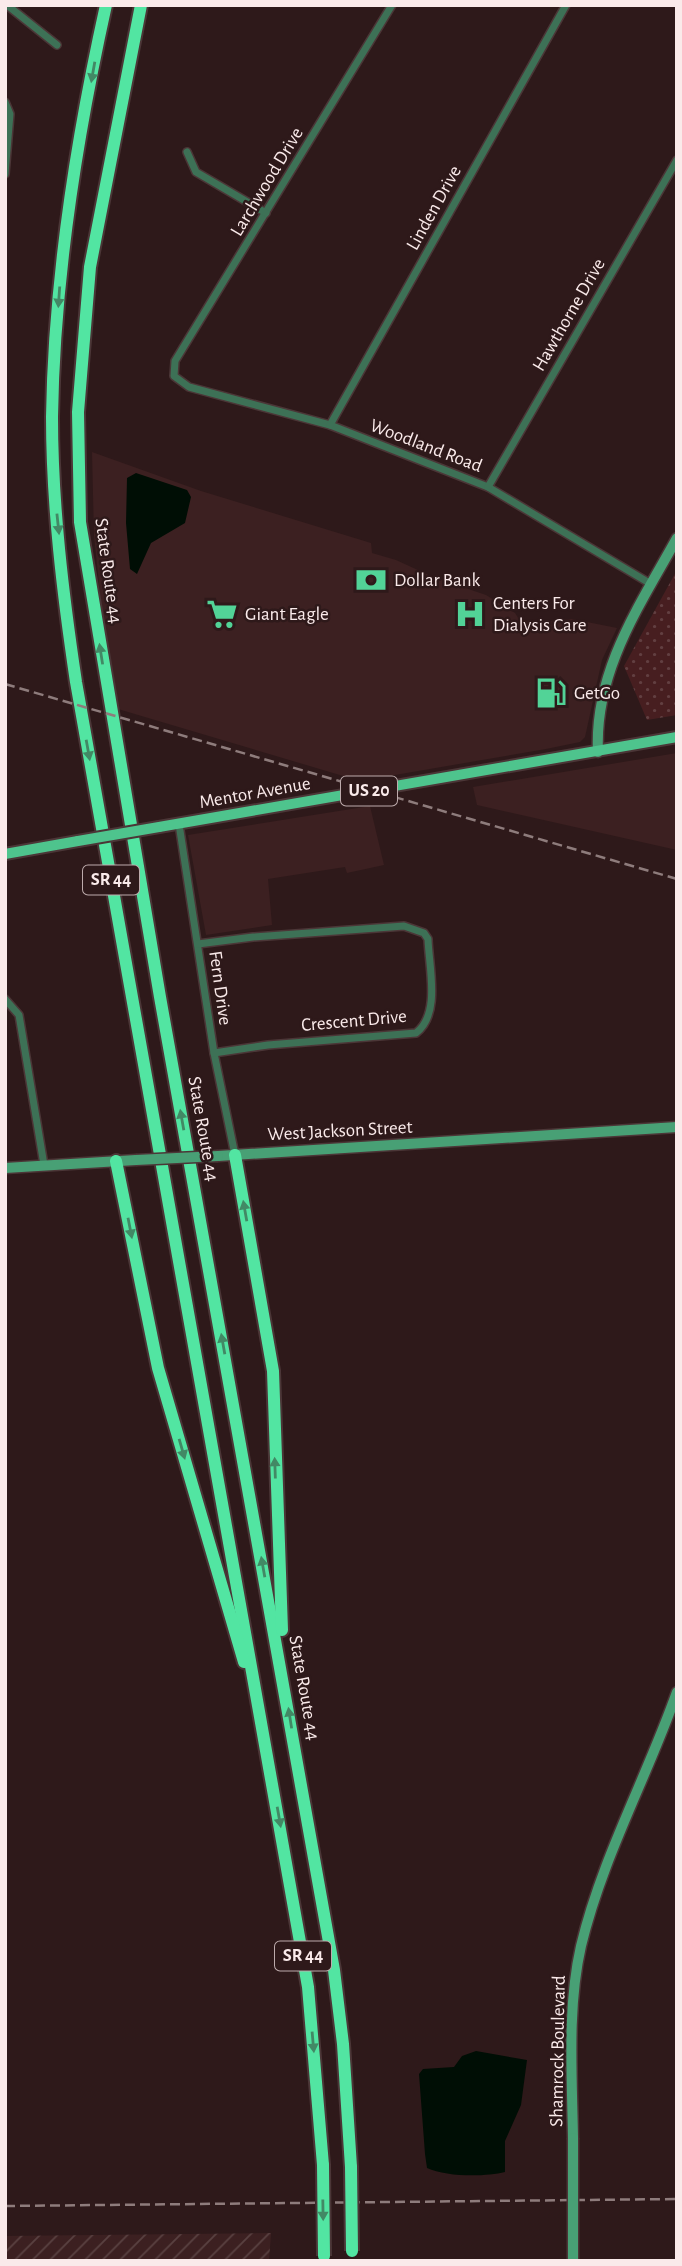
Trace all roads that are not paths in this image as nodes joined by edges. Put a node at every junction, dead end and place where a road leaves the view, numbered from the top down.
1 (7, 5) edge
2 (106, 5) edge
3 (141, 5) edge
4 (391, 5) edge
5 (566, 5) edge
6 (57, 45) dead end
7 (5, 102) edge
8 (187, 152) dead end
9 (677, 160) edge
10 (5, 174) edge
11 (266, 213) junction
12 (173, 376) joint
13 (330, 425) junction
14 (488, 487) junction
15 (677, 538) edge
16 (651, 584) junction
17 (677, 737) edge
18 (598, 752) junction
19 (179, 824) junction
20 (5, 854) edge
21 (198, 944) junction
22 (5, 999) edge
23 (214, 1053) junction
24 (677, 1127) edge
25 (236, 1155) junction
26 (117, 1161) junction
27 (44, 1165) junction
28 (5, 1168) edge
29 (284, 1683) junction
30 (677, 1692) edge
31 (262, 1723) junction
32 (352, 2256) edge
33 (324, 2259) edge
34 (573, 2261) edge

1 - 6 street
2 -> 31 highway, SR 44
29 -> 3 highway, State Route 44 / SR 44
4 - 11 street, Larchwood Drive
5 - 13 street, Linden Drive
7 - 10 street
8 - 11 street
9 - 14 street, Hawthorne Drive
11 - 12 street, Larchwood Drive
12 - 13 street, Woodland Road
13 - 14 street, Woodland Road
14 - 16 street, Woodland Road
15 - 16 street
16 - 18 street
17 - 18 main road, Mentor Avenue / US 20
18 - 19 main road, Mentor Avenue / US 20
19 - 20 main road, Mentor Avenue / US 20, bridge
19 - 21 street, Fern Drive
21 - 23 street, Fern Drive
21 - 23 street, Crescent Drive
22 - 27 street
23 - 25 street, Fern Drive
24 - 25 street, West Jackson Street
25 - 26 street, West Jackson Street, bridge
29 -> 25 highway
26 - 27 street, West Jackson Street
26 -> 31 highway
27 - 28 street, West Jackson Street
32 -> 29 highway, State Route 44 / SR 44, bridge
30 - 34 street, Shamrock Boulevard, bridge
31 -> 33 highway, SR 44, bridge

